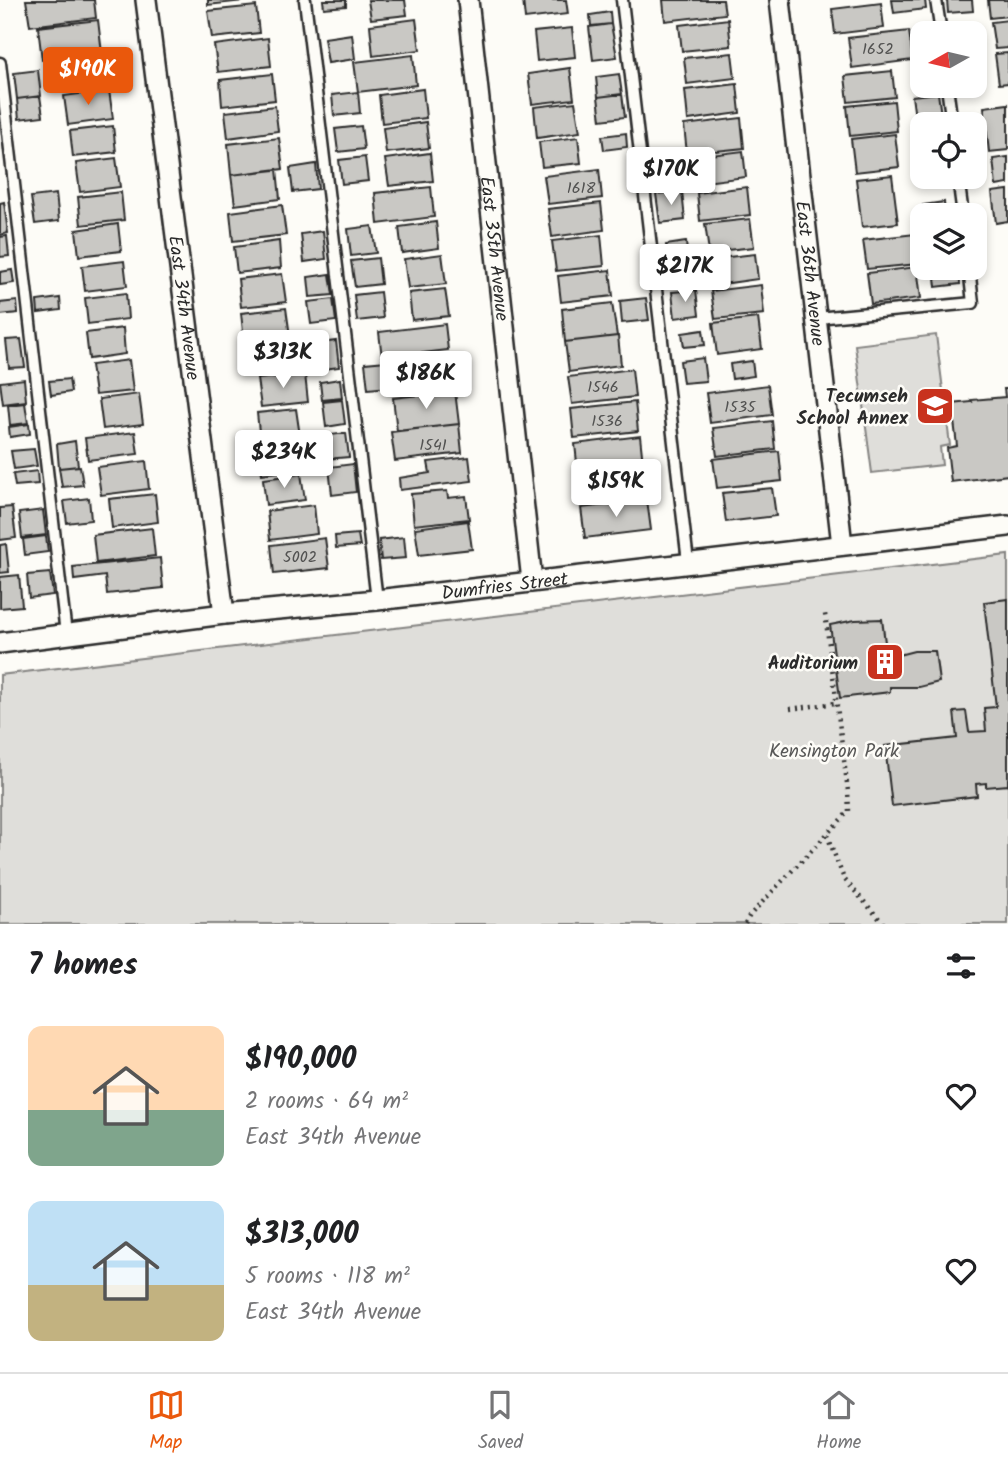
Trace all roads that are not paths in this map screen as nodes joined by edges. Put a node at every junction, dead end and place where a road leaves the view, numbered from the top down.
1 (146, 0) edge
2 (305, 0) edge
3 (468, 0) edge
4 (622, 0) edge
5 (780, 0) edge
6 (936, 0) edge
7 (939, 21) edge
8 (0, 63) edge
9 (970, 280) edge
10 (817, 318) junction
11 (1008, 526) edge
12 (842, 545) junction
13 (688, 562) junction
14 (532, 581) junction
15 (376, 600) junction
16 (224, 614) junction
17 (66, 635) junction
18 (0, 643) edge

1 - 16 street, East 34th Avenue
2 - 15 lane
3 - 14 street, East 35th Avenue
4 - 13 lane
5 - 10 street, East 36th Avenue
6 - 7 lane
8 - 17 lane
9 - 10 lane
10 - 12 street, East 36th Avenue
11 - 12 street, Dumfries Street
12 - 13 street, Dumfries Street
13 - 14 street, Dumfries Street
14 - 15 street, Dumfries Street
15 - 16 street, Dumfries Street
16 - 17 street, Dumfries Street
17 - 18 street, Dumfries Street

